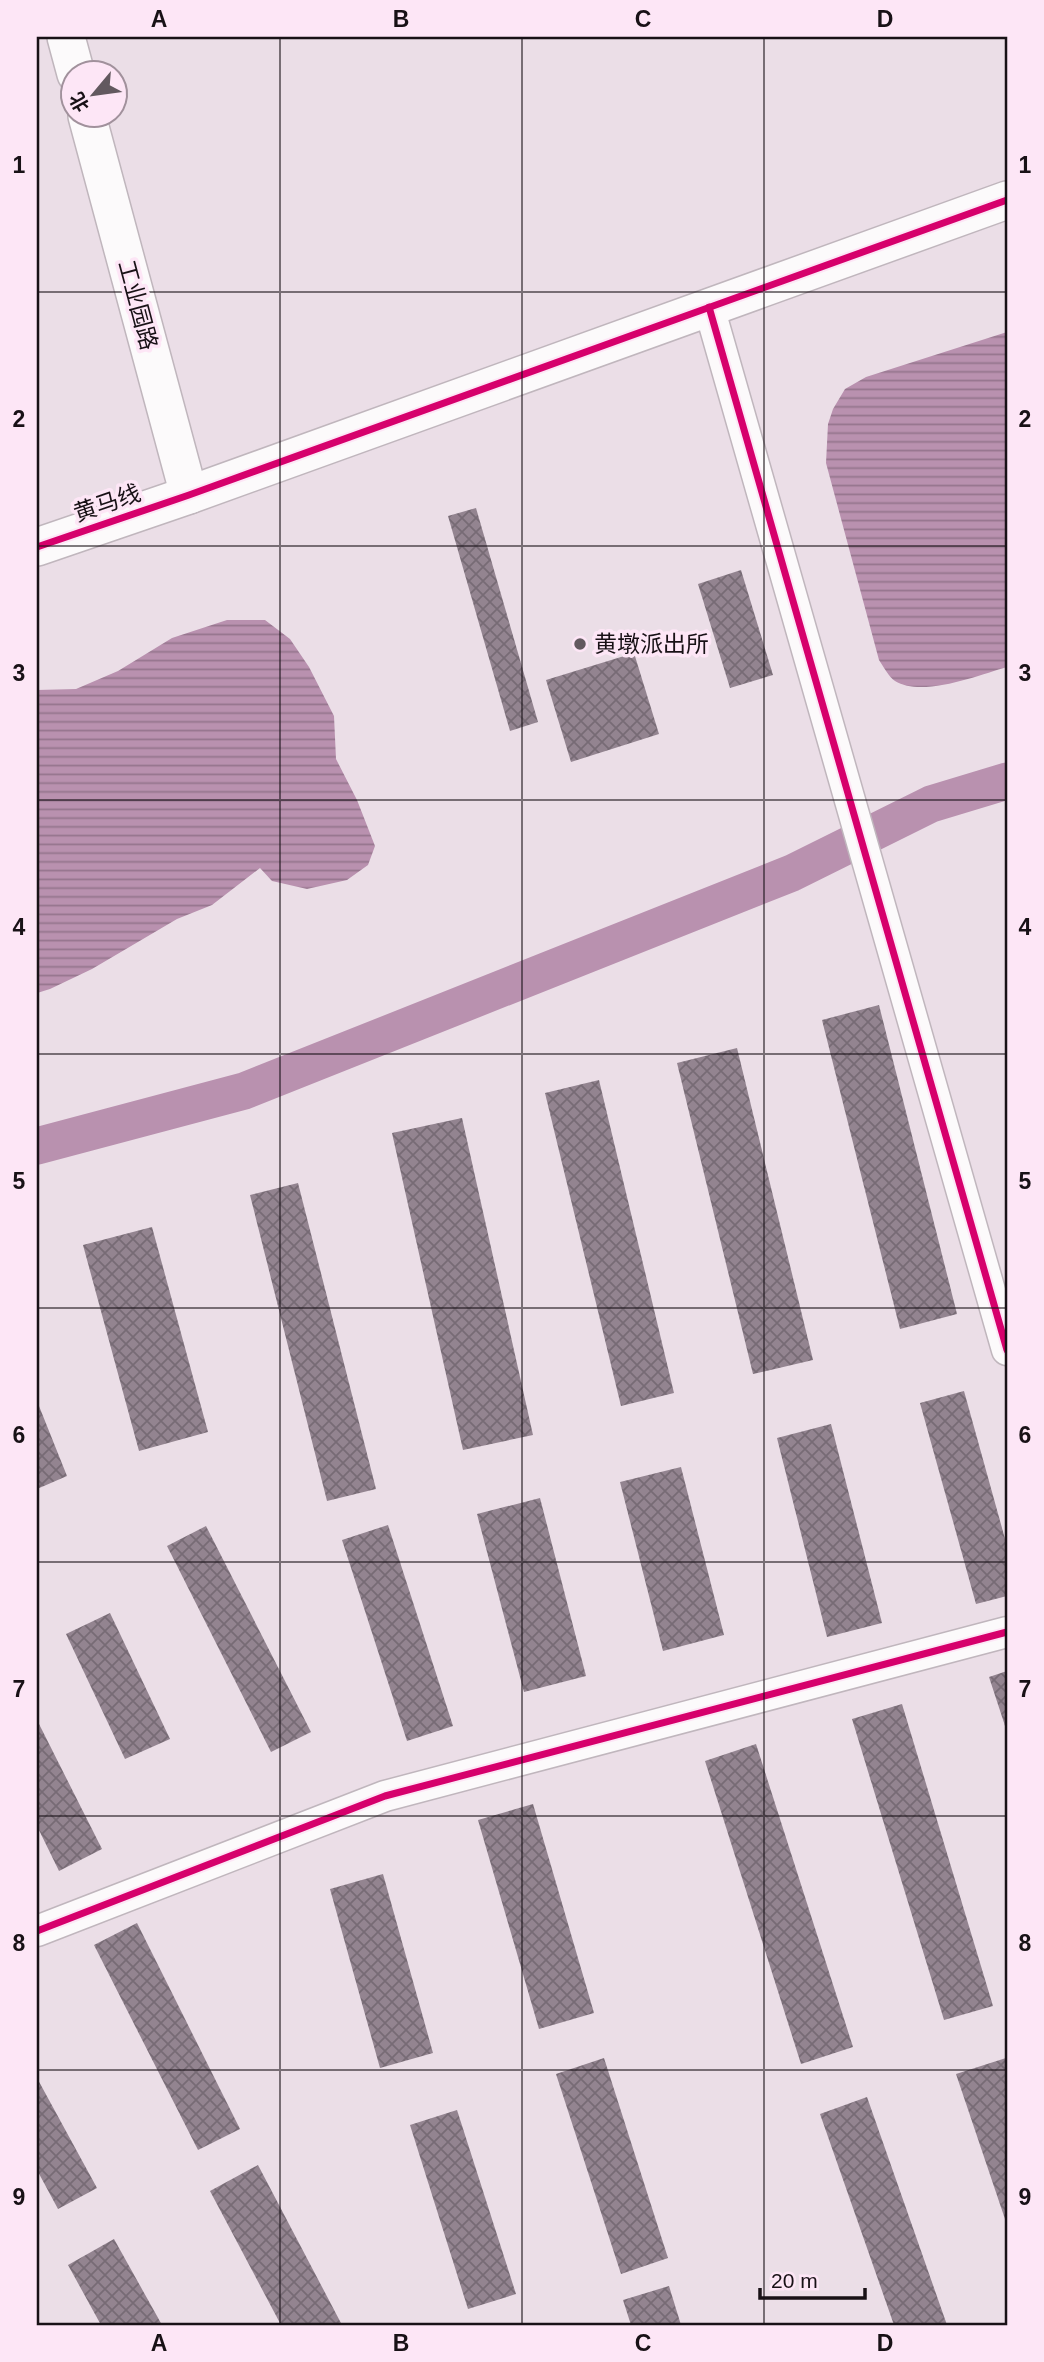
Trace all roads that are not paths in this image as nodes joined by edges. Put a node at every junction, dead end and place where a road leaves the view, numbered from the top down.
1 (66, 37) edge
2 (72, 60) edge
3 (91, 130) edge
4 (1007, 200) edge
5 (709, 307) junction
6 (189, 495) junction
7 (37, 547) edge
8 (1007, 1350) edge
9 (1007, 1632) edge
10 (37, 1931) edge

1 - 2 street
3 - 6 street, 工业园路
4 - 5 street, 黄马线
5 - 6 street, 黄马线
5 - 8 street
6 - 7 street, 黄马线
9 - 10 street

